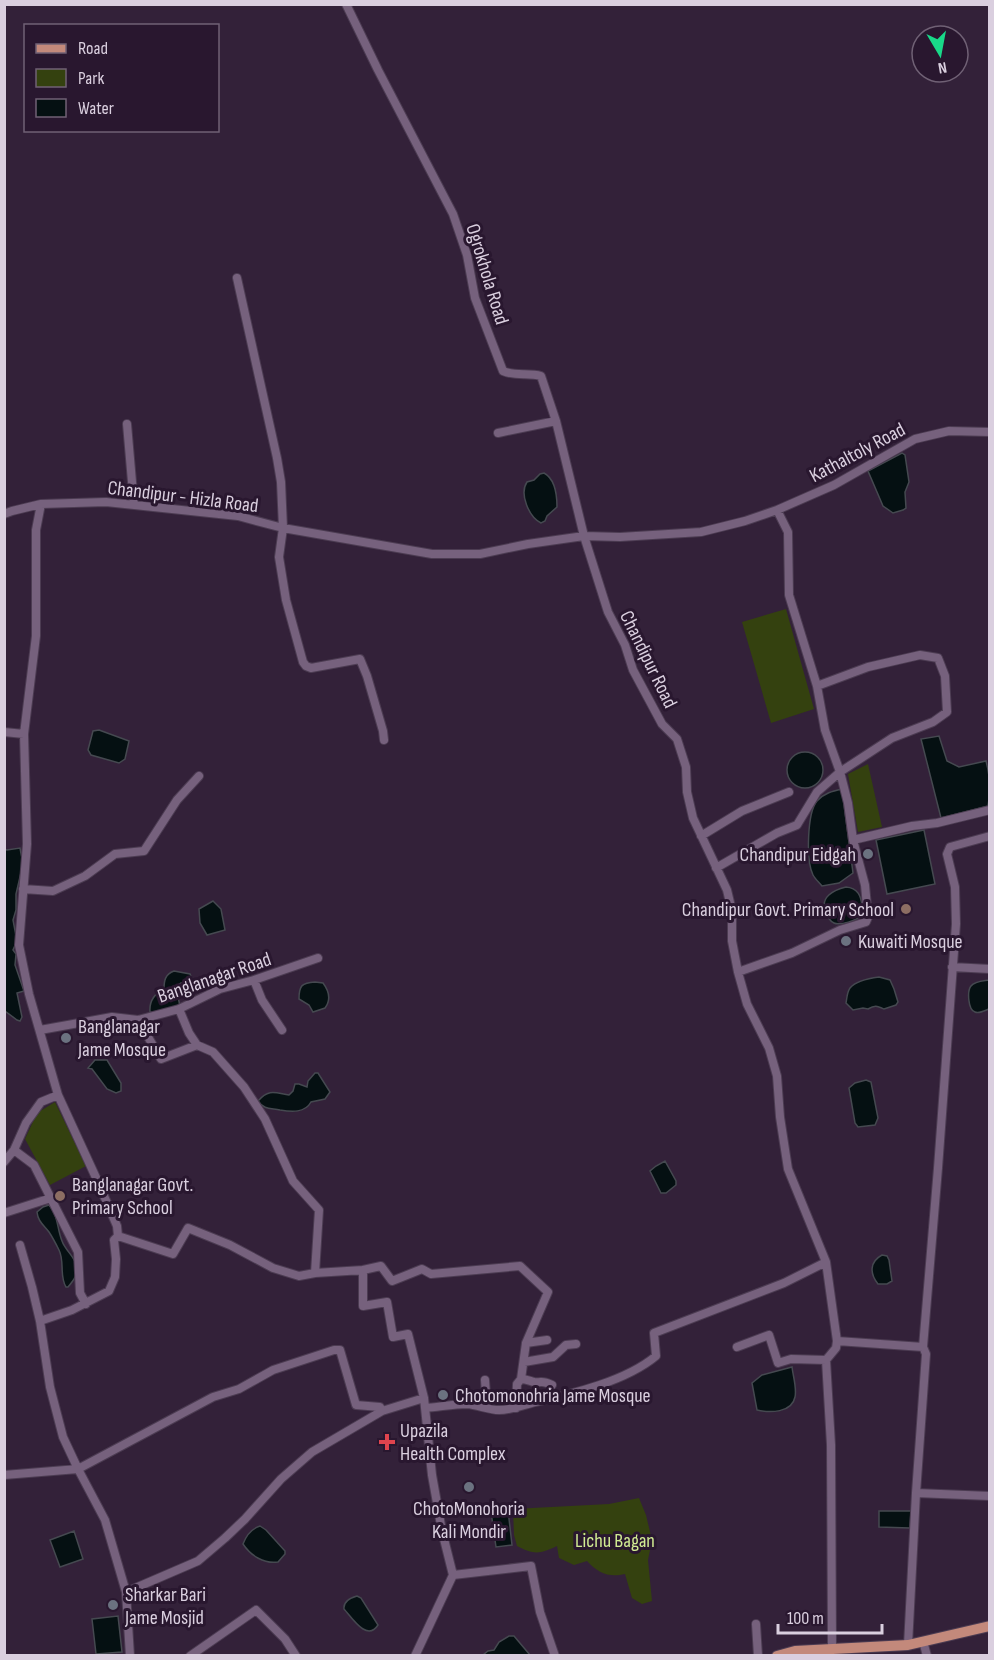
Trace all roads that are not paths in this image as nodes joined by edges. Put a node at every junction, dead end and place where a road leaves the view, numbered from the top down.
1 (346, 4) edge
2 (237, 278) dead end
3 (556, 421) junction
4 (127, 424) dead end
5 (990, 432) edge
6 (498, 433) dead end
7 (41, 504) junction
8 (134, 505) junction
9 (777, 510) junction
10 (4, 514) edge
11 (283, 528) junction
12 (584, 536) junction
13 (817, 686) junction
14 (4, 732) edge
15 (24, 734) junction
16 (384, 740) dead end
17 (840, 772) junction
18 (199, 776) dead end
19 (789, 792) dead end
20 (990, 810) edge
21 (701, 836) junction
22 (990, 836) edge
23 (853, 840) junction
24 (716, 868) junction
25 (23, 889) junction
26 (318, 958) dead end
27 (952, 967) junction
28 (990, 969) edge
29 (738, 972) junction
30 (254, 980) junction
31 (179, 1009) junction
32 (138, 1020) junction
33 (40, 1030) junction
34 (282, 1030) dead end
35 (197, 1045) junction
36 (58, 1095) junction
37 (14, 1150) junction
38 (4, 1162) edge
39 (51, 1198) junction
40 (5, 1213) edge
41 (118, 1236) junction
42 (20, 1245) dead end
43 (826, 1262) junction
44 (363, 1270) junction
45 (315, 1273) junction
46 (86, 1304) junction
47 (40, 1321) junction
48 (547, 1340) dead end
49 (837, 1341) junction
50 (526, 1343) junction
51 (576, 1344) dead end
52 (737, 1347) dead end
53 (922, 1347) junction
54 (826, 1360) junction
55 (524, 1362) junction
56 (521, 1379) junction
57 (485, 1380) dead end
58 (552, 1385) dead end
59 (424, 1398) junction
60 (487, 1407) junction
61 (425, 1408) junction
62 (516, 1408) junction
63 (382, 1411) junction
64 (78, 1469) junction
65 (4, 1475) edge
66 (916, 1493) junction
67 (990, 1496) edge
68 (453, 1575) junction
69 (126, 1592) junction
70 (756, 1624) dead end
71 (990, 1626) edge
72 (923, 1641) junction
73 (908, 1646) junction
74 (835, 1651) edge
75 (130, 1656) edge
76 (190, 1656) edge
77 (296, 1656) edge
78 (415, 1656) edge
79 (555, 1656) edge
80 (758, 1656) edge
81 (777, 1656) edge
82 (927, 1656) edge

1 - 3 street, Ogrokhola Road
2 - 11 street
3 - 6 street
3 - 12 street, Ogrokhola Road
4 - 8 street
5 - 9 street, Kathaltoly Road
7 - 8 street, Chandipur - Hizla Road
7 - 10 street, Chandipur - Hizla Road
7 - 15 street
8 - 11 street, Chandipur - Hizla Road
9 - 12 street, Kathaltoly Road
9 - 13 street
11 - 12 street, Chandipur - Hizla Road
11 - 16 street
12 - 21 street, Chandipur Road
13 - 17 street
13 - 17 street
14 - 15 street
15 - 25 street
17 - 23 street
17 - 24 street
18 - 25 street
19 - 21 street
20 - 23 street
21 - 24 street, Chandipur Road
22 - 27 street
23 - 29 street
24 - 29 street, Chandipur Road
25 - 33 street
26 - 30 street, Banglanagar Road
27 - 28 street
27 - 53 street
29 - 43 street, Chandipur Road
30 - 31 street, Banglanagar Road
30 - 34 street
31 - 32 street, Banglanagar Road
31 - 35 street
32 - 33 street, Banglanagar Road
32 - 35 street
33 - 36 street
35 - 45 street
36 - 37 street
36 - 41 street
37 - 38 street
37 - 39 street
39 - 40 street
39 - 46 street
41 - 45 street
41 - 46 street
42 - 47 street
43 - 49 street, Chandipur Road
43 - 62 street
44 - 45 street
44 - 50 street
44 - 59 street
46 - 47 street
47 - 64 street
48 - 50 street
49 - 53 street
49 - 54 street
50 - 55 street
51 - 55 street
52 - 54 street
53 - 66 street
54 - 74 street
55 - 56 street
56 - 58 street
56 - 62 street
57 - 60 street
59 - 61 street
59 - 63 street
60 - 61 street
60 - 62 street
61 - 68 street
63 - 64 street
63 - 69 street
64 - 65 street
64 - 69 street
66 - 67 street
66 - 73 street
68 - 78 street
68 - 79 street
69 - 75 street
70 - 80 street
71 - 72 main road
72 - 73 main road
72 - 82 street
73 - 74 main road
74 - 81 main road
76 - 77 street

